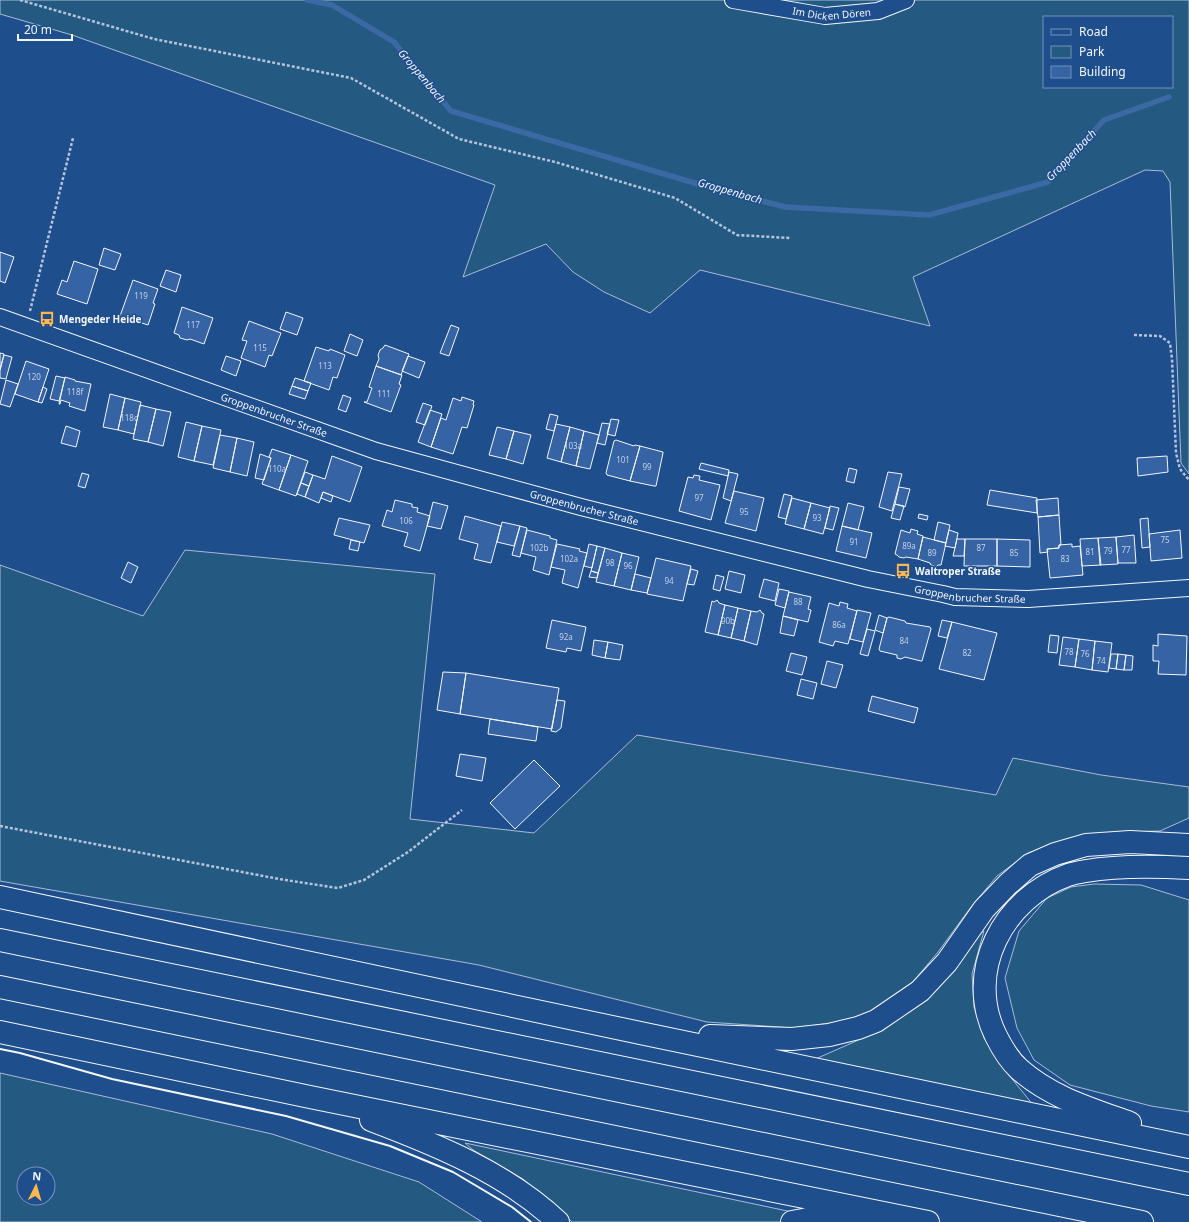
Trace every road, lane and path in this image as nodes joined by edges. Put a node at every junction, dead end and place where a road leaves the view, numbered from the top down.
1 (20, 0) edge
2 (733, 0) edge
3 (906, 0) edge
4 (73, 138) dead end
5 (790, 238) dead end
6 (0, 317) edge
7 (26, 327) junction
8 (1134, 335) dead end
9 (1189, 480) edge
10 (1189, 588) edge
11 (462, 810) dead end
12 (0, 826) edge
13 (1189, 832) edge
14 (1158, 843) junction
15 (1189, 844) edge
16 (1185, 872) edge
17 (0, 896) edge
18 (0, 940) edge
19 (0, 987) edge
20 (0, 1032) edge
21 (645, 1034) junction
22 (310, 1097) junction
23 (1179, 1143) edge
24 (1189, 1184) edge
25 (904, 1217) junction
26 (558, 1222) edge
27 (792, 1222) edge
28 (928, 1222) edge
29 (1142, 1222) edge

1 - 5 path
2 - 3 street, Im Dicken Dören
4 - 7 path
6 - 7 street, Groppenbrucher Straße
7 - 10 street, Groppenbrucher Straße
8 - 9 path
11 - 12 path
13 - 14 highway
14 - 15 highway
14 - 21 highway
16 - 23 highway
17 - 21 highway
18 - 24 highway
19 - 29 highway
20 - 22 highway
21 - 23 highway
22 - 25 highway
22 - 26 highway
25 - 27 highway
25 - 28 highway

